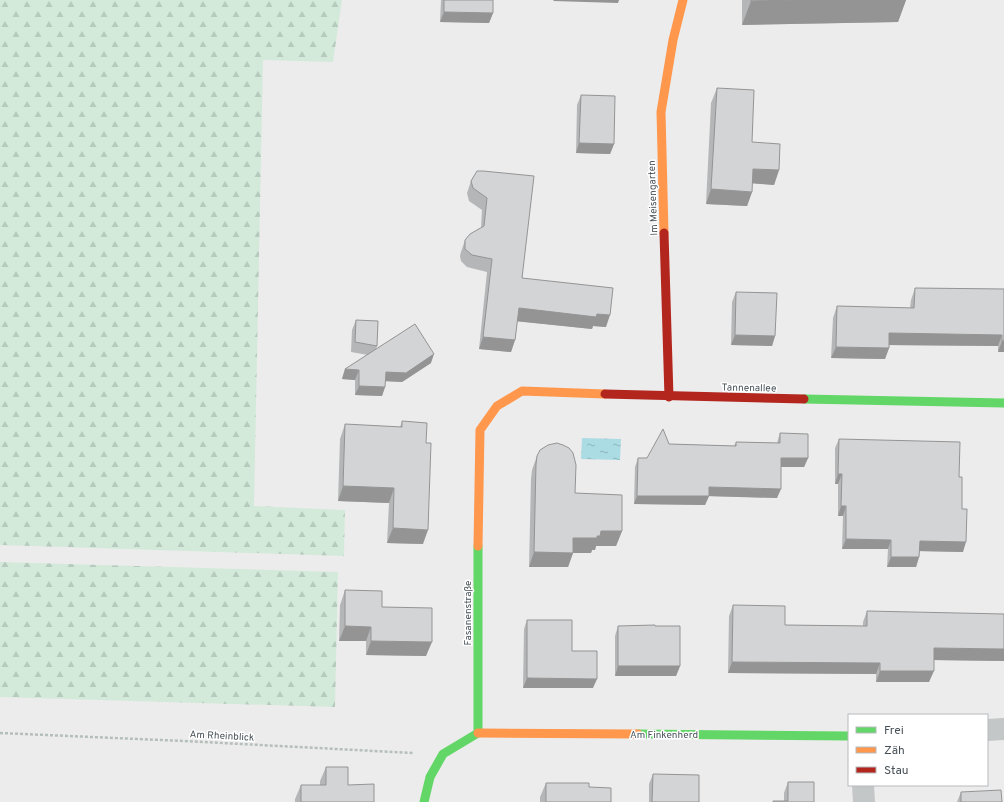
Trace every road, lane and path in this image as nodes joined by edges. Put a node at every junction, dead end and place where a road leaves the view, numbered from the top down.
1 (683, 0) edge
2 (669, 397) junction
3 (1004, 403) edge
4 (497, 406) joint
5 (1004, 729) edge
6 (988, 730) edge
7 (478, 733) junction
8 (0, 734) edge
9 (848, 736) edge
10 (443, 754) junction
11 (863, 786) edge
12 (424, 802) edge
13 (864, 802) edge

1 - 2 street, Im Meisengarten
2 - 3 street, Tannenallee
2 - 4 street, Tannenallee
4 - 7 street, Fasanenstraße
5 - 6 street
7 - 9 street, Am Finkenherd
7 - 10 street
8 - 10 path, Am Rheinblick
10 - 12 street
11 - 13 street

